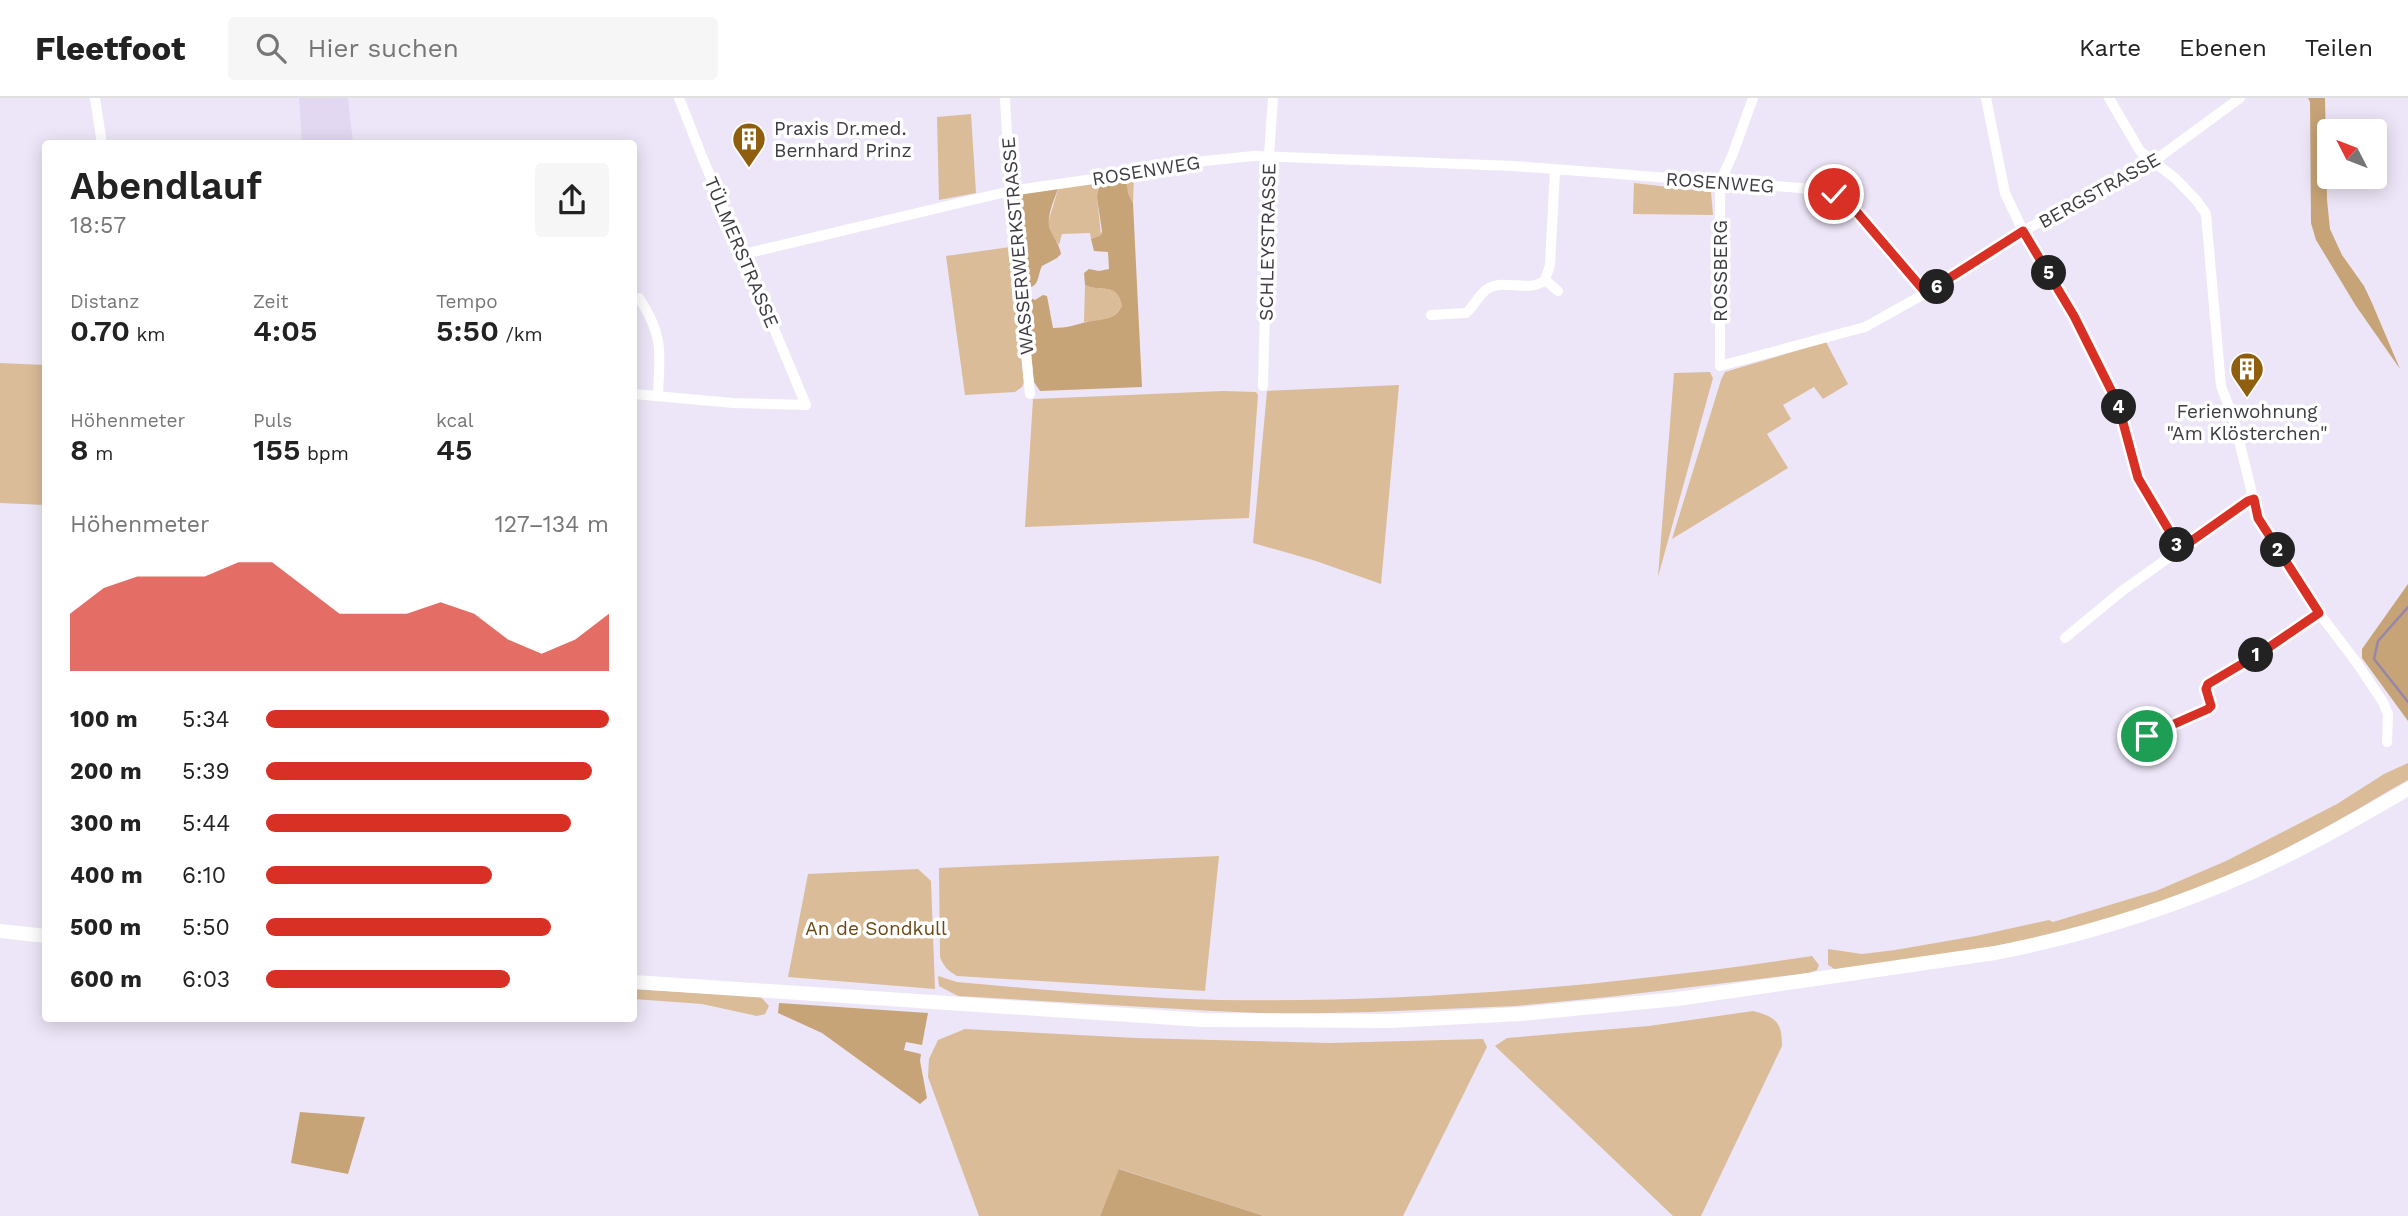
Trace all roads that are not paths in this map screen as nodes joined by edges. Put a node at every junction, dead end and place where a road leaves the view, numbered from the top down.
1 (95, 98) edge
2 (679, 98) edge
3 (1005, 98) edge
4 (1273, 98) edge
5 (1753, 98) edge
6 (1986, 98) edge
7 (2109, 98) edge
8 (2240, 98) edge
9 (101, 140) edge
10 (1269, 156) junction
11 (2154, 161) junction
12 (1555, 170) junction
13 (1720, 183) junction
14 (1010, 191) junction
15 (2023, 231) junction
16 (744, 254) junction
17 (1545, 280) junction
18 (1558, 291) dead end
19 (1926, 293) junction
20 (639, 298) dead end
21 (1431, 315) dead end
22 (1720, 366) joint
23 (1263, 386) dead end
24 (637, 394) edge
25 (1030, 394) dead end
26 (658, 395) junction
27 (2254, 499) junction
28 (2180, 549) junction
29 (2319, 613) junction
30 (2065, 638) dead end
31 (2147, 736) dead end
32 (2387, 742) dead end
33 (2408, 789) edge
34 (0, 931) edge
35 (42, 936) edge
36 (637, 982) edge

1 - 9 street
2 - 16 street, TÜLMERSTRASSE
3 - 14 street, WASSERWERKSTRASSE
4 - 10 street, SCHLEYSTRASSE
5 - 13 street, ROSSBERG
6 - 15 street
7 - 11 street
8 - 11 street, BERGSTRASSE
10 - 12 street, ROSENWEG
10 - 14 street, ROSENWEG
10 - 23 street, SCHLEYSTRASSE
11 - 15 street, BERGSTRASSE
11 - 27 street
12 - 13 street, ROSENWEG
12 - 17 street
13 - 19 street, ROSENWEG
13 - 22 street, ROSSBERG
14 - 16 street, ROSENWEG
14 - 25 street, WASSERWERKSTRASSE
15 - 19 street, BERGSTRASSE
15 - 28 street
16 - 26 street, TÜLMERSTRASSE
17 - 18 street
17 - 21 street
19 - 22 street, BERGSTRASSE
20 - 26 street
24 - 26 street
27 - 28 street
27 - 29 street
28 - 30 street
29 - 31 street
29 - 32 street
33 - 36 main road
34 - 35 main road

